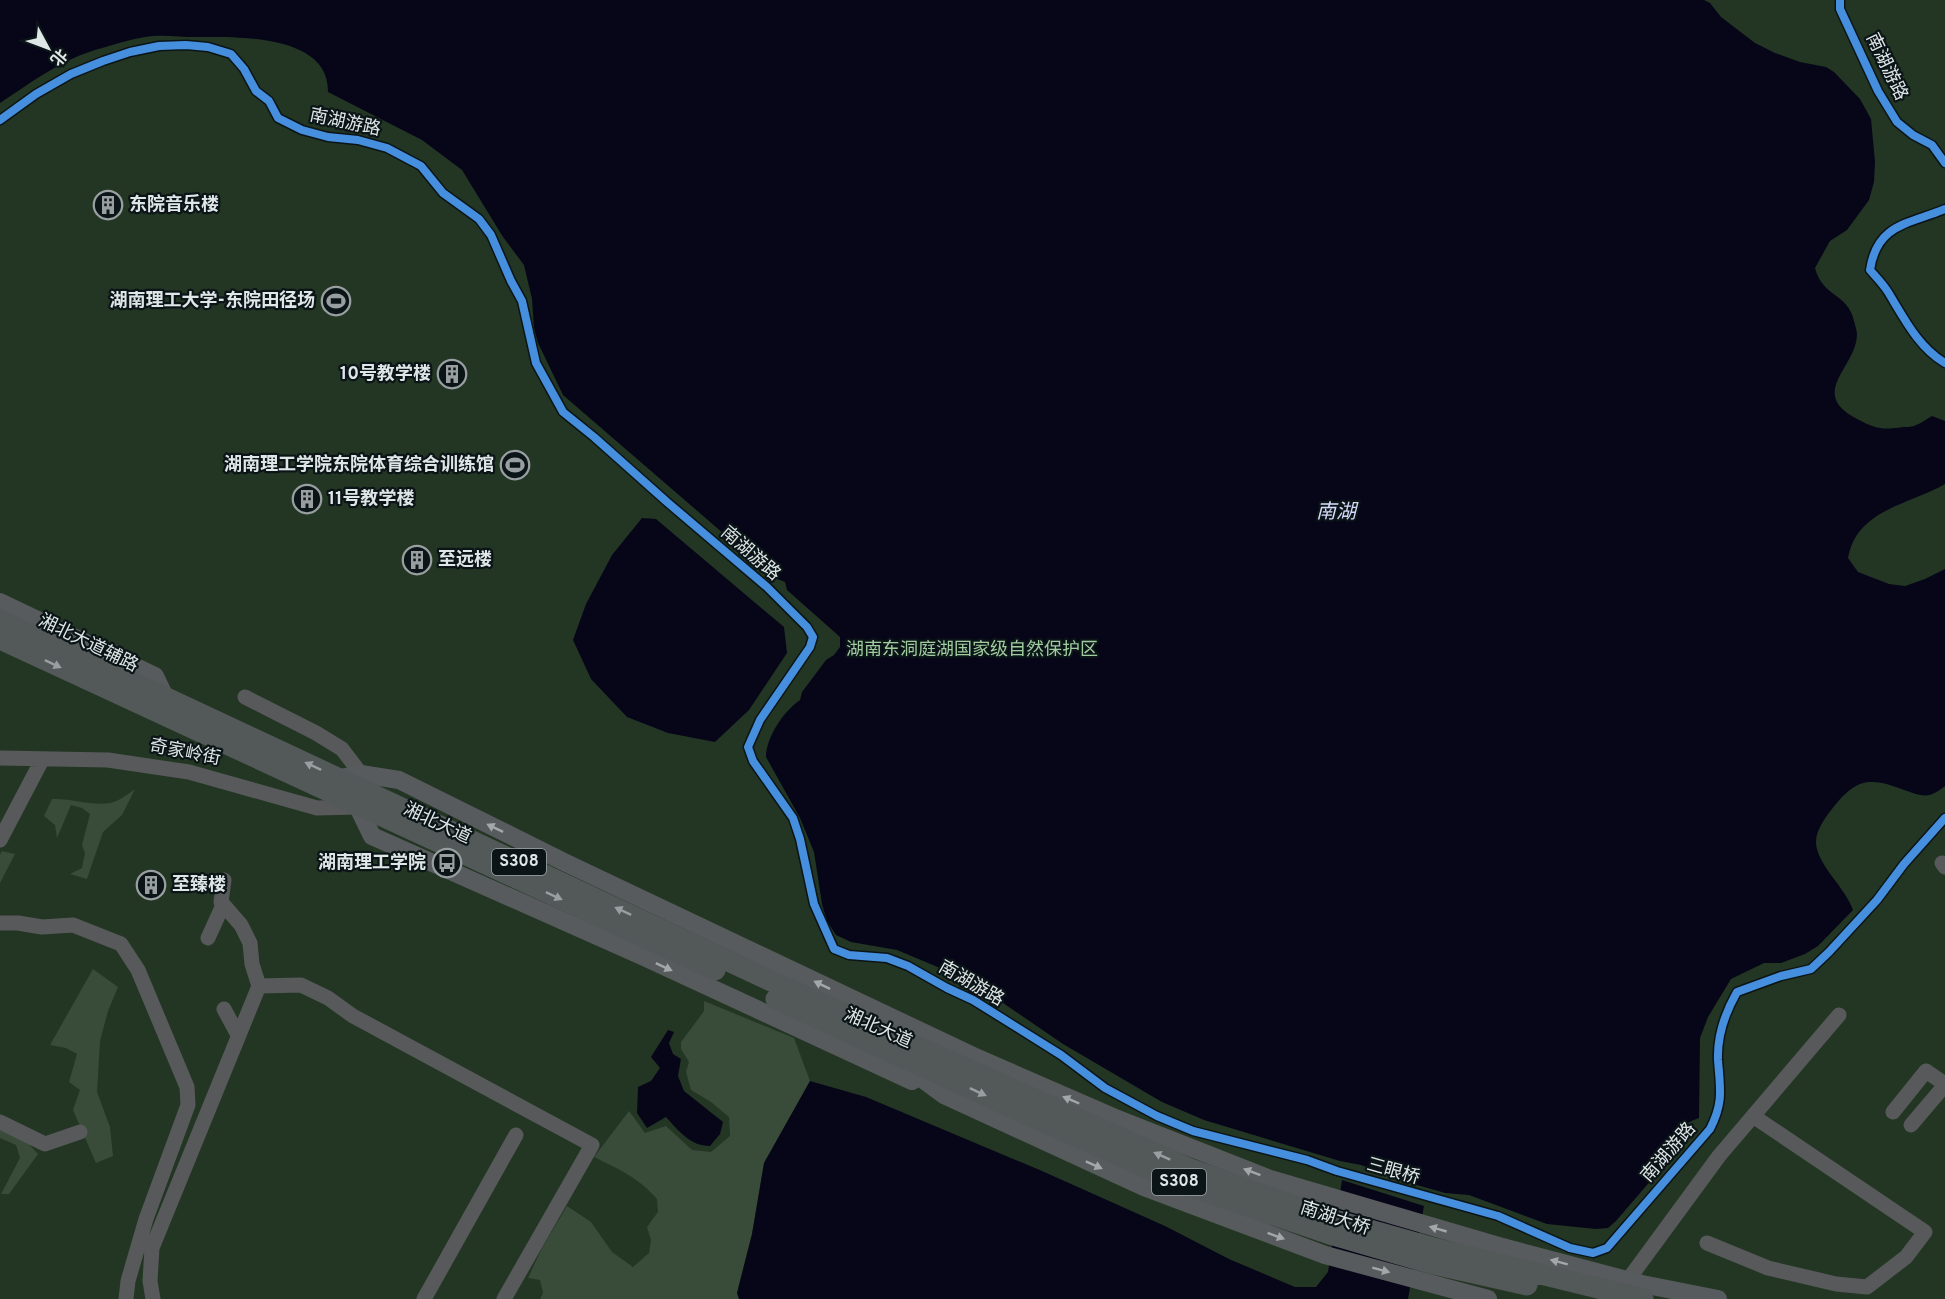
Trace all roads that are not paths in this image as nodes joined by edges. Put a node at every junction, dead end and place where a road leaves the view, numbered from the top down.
1 (0, 602) edge
2 (0, 620) edge
3 (0, 639) edge
4 (165, 697) junction
5 (245, 698) dead end
6 (0, 758) edge
7 (42, 760) junction
8 (361, 774) junction
9 (340, 778) junction
10 (384, 799) junction
11 (358, 807) junction
12 (0, 840) edge
13 (224, 880) dead end
14 (223, 905) junction
15 (0, 923) edge
16 (208, 938) dead end
17 (259, 986) junction
18 (224, 1009) dead end
19 (1839, 1015) dead end
20 (906, 1033) junction
21 (238, 1035) junction
22 (868, 1051) junction
23 (948, 1070) junction
24 (1945, 1084) edge
25 (1034, 1110) junction
26 (1893, 1112) dead end
27 (1753, 1116) junction
28 (0, 1122) edge
29 (1911, 1125) dead end
30 (80, 1132) dead end
31 (516, 1135) dead end
32 (1707, 1243) dead end
33 (1595, 1271) junction
34 (1628, 1280) junction
35 (1484, 1298) edge
36 (126, 1299) edge
37 (153, 1299) edge
38 (424, 1299) edge
39 (504, 1299) edge
40 (1589, 1299) edge
41 (1607, 1299) edge
42 (1643, 1299) edge
43 (1718, 1299) edge

1 - 4 main road, 湘北大道辅路
2 - 4 highway, 湘北大道 / S308
3 -> 11 highway, 湘北大道 / S308
9 -> 4 highway, 湘北大道 / S308
5 - 8 street
6 - 7 street, 奇家岭街
7 - 11 street, 奇家岭街
7 - 12 street
8 - 9 main road
8 - 10 main road
20 -> 8 main road
9 - 10 highway, 湘北大道 / S308
20 -> 10 highway, 湘北大道 / S308
11 -> 22 highway, 湘北大道 / S308
13 - 14 street
14 - 16 street
14 - 17 street
15 - 36 street
17 - 21 street
17 - 39 street
18 - 21 street
19 - 27 street
20 - 23 highway, 湘北大道 / S308
20 - 23 main road
21 - 37 street
22 - 23 highway, 湘北大道 / S308
22 - 23 main road
23 - 25 highway, 湘北大道 / S308
23 - 25 main road
24 - 26 street
24 - 29 street
33 -> 25 main road
25 -> 35 main road
25 - 40 highway, 南湖大桥 / S308
42 -> 25 highway, 南湖大桥 / S308
27 - 32 street
27 - 34 street
28 - 30 street
31 - 38 street
33 - 34 main road
33 - 40 street
34 - 41 main road
34 - 43 main road

